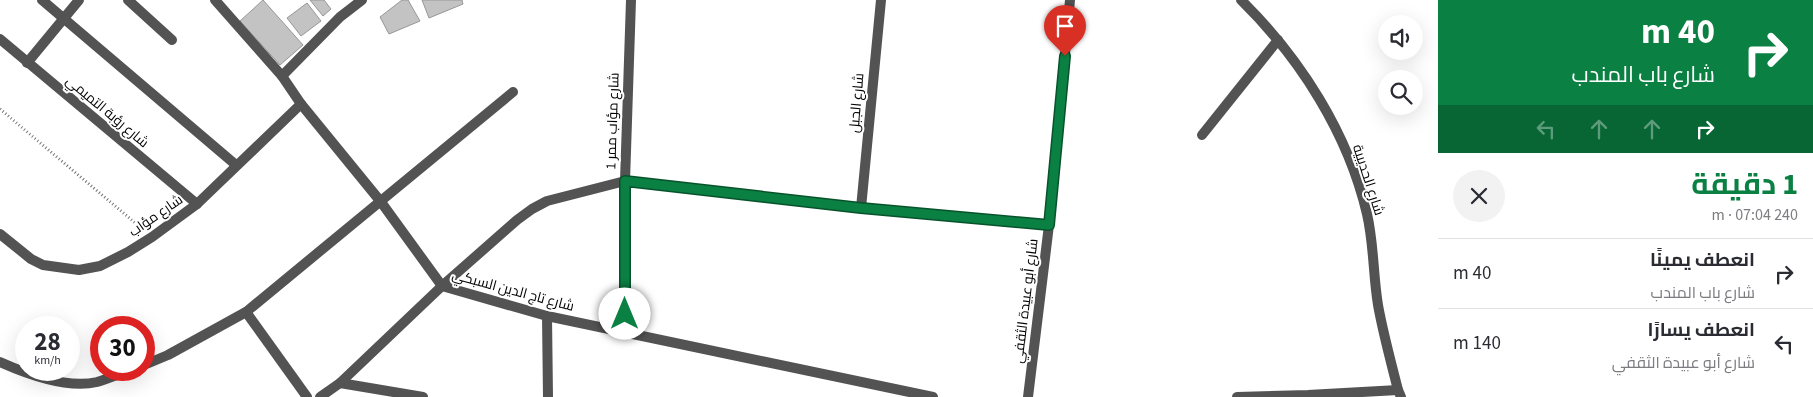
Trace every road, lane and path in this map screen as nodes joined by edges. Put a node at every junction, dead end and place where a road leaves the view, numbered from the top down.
1 (42, 0) edge
2 (79, 0) edge
3 (128, 0) edge
4 (215, 0) edge
5 (362, 0) edge
6 (631, 0) edge
7 (880, 0) edge
8 (1070, 0) edge
9 (1241, 0) edge
10 (64, 18) junction
11 (0, 39) edge
12 (172, 40) dead end
13 (1278, 40) junction
14 (27, 63) junction
15 (282, 76) junction
16 (513, 92) dead end
17 (301, 104) junction
18 (0, 109) edge
19 (1202, 135) dead end
20 (236, 165) junction
21 (625, 181) junction
22 (381, 202) junction
23 (197, 204) junction
24 (861, 208) junction
25 (1049, 225) junction
26 (0, 234) edge
27 (152, 237) junction
28 (442, 286) junction
29 (246, 312) junction
30 (547, 316) junction
31 (625, 334) junction
32 (155, 360) edge
33 (0, 362) edge
34 (98, 381) edge
35 (340, 382) junction
36 (1400, 393) edge
37 (306, 397) edge
38 (320, 397) edge
39 (423, 397) edge
40 (548, 397) edge
41 (933, 397) edge
42 (1028, 397) edge
43 (1237, 397) edge

1 - 10 street
2 - 10 street
3 - 12 street
4 - 15 street, شارع تاج الدين السبكي
5 - 15 street
6 - 21 street, شارع مؤاب ممر 1
7 - 24 street, شارع الجبل
8 - 25 street, شارع أبو عبيدة الثقفي
9 - 13 street, شارع الحديبية
10 - 14 street
10 - 20 street
11 - 14 street, شارع رؤبة التميمي
13 - 19 street
13 - 36 street, شارع الحديبية
14 - 23 street, شارع رؤبة التميمي
15 - 17 street, شارع تاج الدين السبكي
16 - 22 street
17 - 20 street, شارع مؤاب
17 - 22 street, شارع تاج الدين السبكي
18 - 27 path
20 - 23 street, شارع مؤاب
21 - 24 street
21 - 28 street
21 - 31 street, شارع مؤاب ممر 1
22 - 28 street, شارع تاج الدين السبكي
22 - 29 street
23 - 27 street, شارع مؤاب
24 - 25 street
25 - 42 street, شارع أبو عبيدة الثقفي
26 - 27 street, شارع مؤاب
28 - 30 street, شارع تاج الدين السبكي
28 - 35 street
29 - 32 street
29 - 37 street
30 - 31 street, شارع تاج الدين السبكي
30 - 40 street
31 - 41 street, شارع تاج الدين السبكي
33 - 34 street
35 - 38 street
35 - 39 street
36 - 43 street

